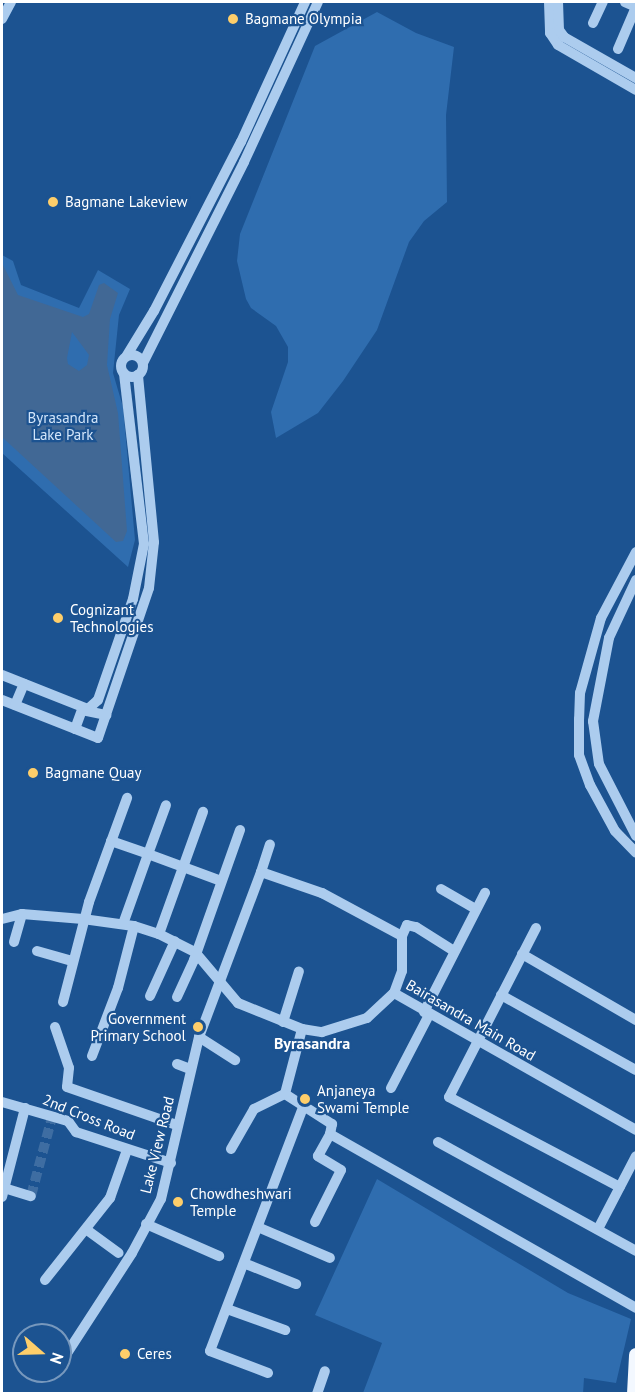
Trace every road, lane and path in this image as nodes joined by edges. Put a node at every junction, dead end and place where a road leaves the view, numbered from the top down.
1 (11, 2) edge
2 (305, 2) edge
3 (318, 2) edge
4 (549, 2) edge
5 (558, 2) edge
6 (603, 2) edge
7 (625, 2) edge
8 (2, 19) edge
9 (593, 23) dead end
10 (618, 49) dead end
11 (636, 78) edge
12 (636, 90) edge
13 (127, 355) junction
14 (143, 363) junction
15 (124, 374) junction
16 (138, 375) junction
17 (636, 552) edge
18 (636, 580) edge
19 (2, 675) edge
20 (24, 684) junction
21 (2, 700) edge
22 (15, 705) junction
23 (88, 709) junction
24 (106, 715) junction
25 (75, 729) junction
26 (127, 798) dead end
27 (166, 805) dead end
28 (203, 812) dead end
29 (240, 830) dead end
30 (636, 836) edge
31 (111, 841) junction
32 (270, 844) dead end
33 (636, 853) edge
34 (148, 854) junction
35 (183, 868) junction
36 (261, 872) junction
37 (221, 881) junction
38 (441, 889) dead end
39 (485, 893) dead end
40 (475, 909) junction
41 (22, 914) junction
42 (2, 919) edge
43 (83, 919) junction
44 (123, 924) junction
45 (135, 926) junction
46 (536, 928) dead end
47 (159, 934) junction
48 (402, 936) junction
49 (175, 941) junction
50 (14, 942) dead end
51 (37, 951) dead end
52 (454, 951) junction
53 (195, 952) junction
54 (522, 954) junction
55 (72, 961) junction
56 (299, 970) dead end
57 (219, 983) junction
58 (393, 993) junction
59 (501, 995) junction
60 (150, 996) dead end
61 (177, 997) dead end
62 (63, 1002) dead end
63 (427, 1013) junction
64 (636, 1020) edge
65 (283, 1022) junction
66 (55, 1027) dead end
67 (302, 1029) junction
68 (199, 1037) junction
69 (477, 1042) junction
70 (92, 1056) dead end
71 (235, 1060) dead end
72 (177, 1064) dead end
73 (190, 1069) junction
74 (636, 1070) edge
75 (391, 1088) dead end
76 (285, 1094) junction
77 (2, 1102) edge
78 (303, 1108) junction
79 (35, 1115) junction
80 (177, 1125) junction
81 (636, 1130) edge
82 (330, 1134) junction
83 (438, 1142) dead end
84 (231, 1149) dead end
85 (127, 1150) junction
86 (636, 1156) edge
87 (7, 1159) edge
88 (171, 1163) junction
89 (620, 1187) junction
90 (3, 1193) edge
91 (31, 1196) dead end
92 (315, 1222) dead end
93 (146, 1224) junction
94 (260, 1228) junction
95 (598, 1229) junction
96 (87, 1230) junction
97 (636, 1251) edge
98 (119, 1253) dead end
99 (219, 1256) dead end
100 (330, 1258) dead end
101 (246, 1264) junction
102 (45, 1280) dead end
103 (296, 1284) dead end
104 (636, 1308) edge
105 (227, 1309) junction
106 (285, 1330) dead end
107 (72, 1344) edge
108 (636, 1355) edge
109 (325, 1371) dead end
110 (268, 1373) dead end
111 (317, 1394) edge
112 (634, 1394) edge

1 - 8 street
2 - 13 street
3 - 14 street
4 - 12 street
5 - 11 street
6 - 9 street
7 - 10 street
13 - 14 street
13 - 15 street
14 - 16 street
15 - 16 street
15 - 23 street
16 - 24 street
17 - 33 street
18 - 30 street
19 - 20 street
20 - 22 street
20 - 23 street
21 - 22 street
22 - 25 street
23 - 24 street
23 - 25 street
24 - 25 street
26 - 31 street
27 - 34 street
28 - 35 street
29 - 37 street
31 - 34 street
31 - 43 street
32 - 36 street
34 - 35 street
34 - 44 street
35 - 37 street
35 - 47 street
36 - 48 street
36 - 57 street
37 - 53 street
38 - 40 street
39 - 40 street
40 - 52 street
41 - 42 street, Bairasandra Main Road
41 - 43 street, Bairasandra Main Road
41 - 50 street
43 - 44 street, Bairasandra Main Road
43 - 55 street
44 - 45 street, Bairasandra Main Road
45 - 47 street, Bairasandra Main Road
45 - 70 street
46 - 54 street
47 - 49 street, Bairasandra Main Road
48 - 52 street
48 - 58 street
49 - 53 street, Bairasandra Main Road
49 - 60 street
51 - 55 street
52 - 63 street
53 - 57 street, Bairasandra Main Road
53 - 61 street
54 - 59 street
54 - 64 street
55 - 62 street
56 - 65 street
57 - 65 street, Bairasandra Main Road
57 - 68 street, Lake View Road
58 - 63 street, Bairasandra Main Road
58 - 67 street, Bairasandra Main Road
59 - 69 street
59 - 74 street
63 - 69 street, Bairasandra Main Road
63 - 75 street
65 - 67 street, Bairasandra Main Road
66 - 80 street
67 - 76 street
68 - 71 street
68 - 73 street, Lake View Road
69 - 81 street, Bairasandra Main Road
69 - 89 street
72 - 73 street
73 - 80 street, Lake View Road
76 - 78 street
76 - 84 street
77 - 79 street, 2nd Cross Road
78 - 82 street
78 - 94 street
79 - 85 street, 2nd Cross Road
79 - 87 street
80 - 88 street, Lake View Road
82 - 92 street
82 - 104 street
83 - 95 street
85 - 88 street, 2nd Cross Road
85 - 96 street
86 - 89 street
87 - 90 street
88 - 93 street, Lake View Road
89 - 95 street
90 - 91 street
93 - 99 street
93 - 107 street, Lake View Road
94 - 100 street
94 - 101 street
95 - 97 street
96 - 98 street
96 - 102 street
101 - 103 street
101 - 105 street
105 - 106 street
105 - 110 street
108 - 112 main road
109 - 111 street

